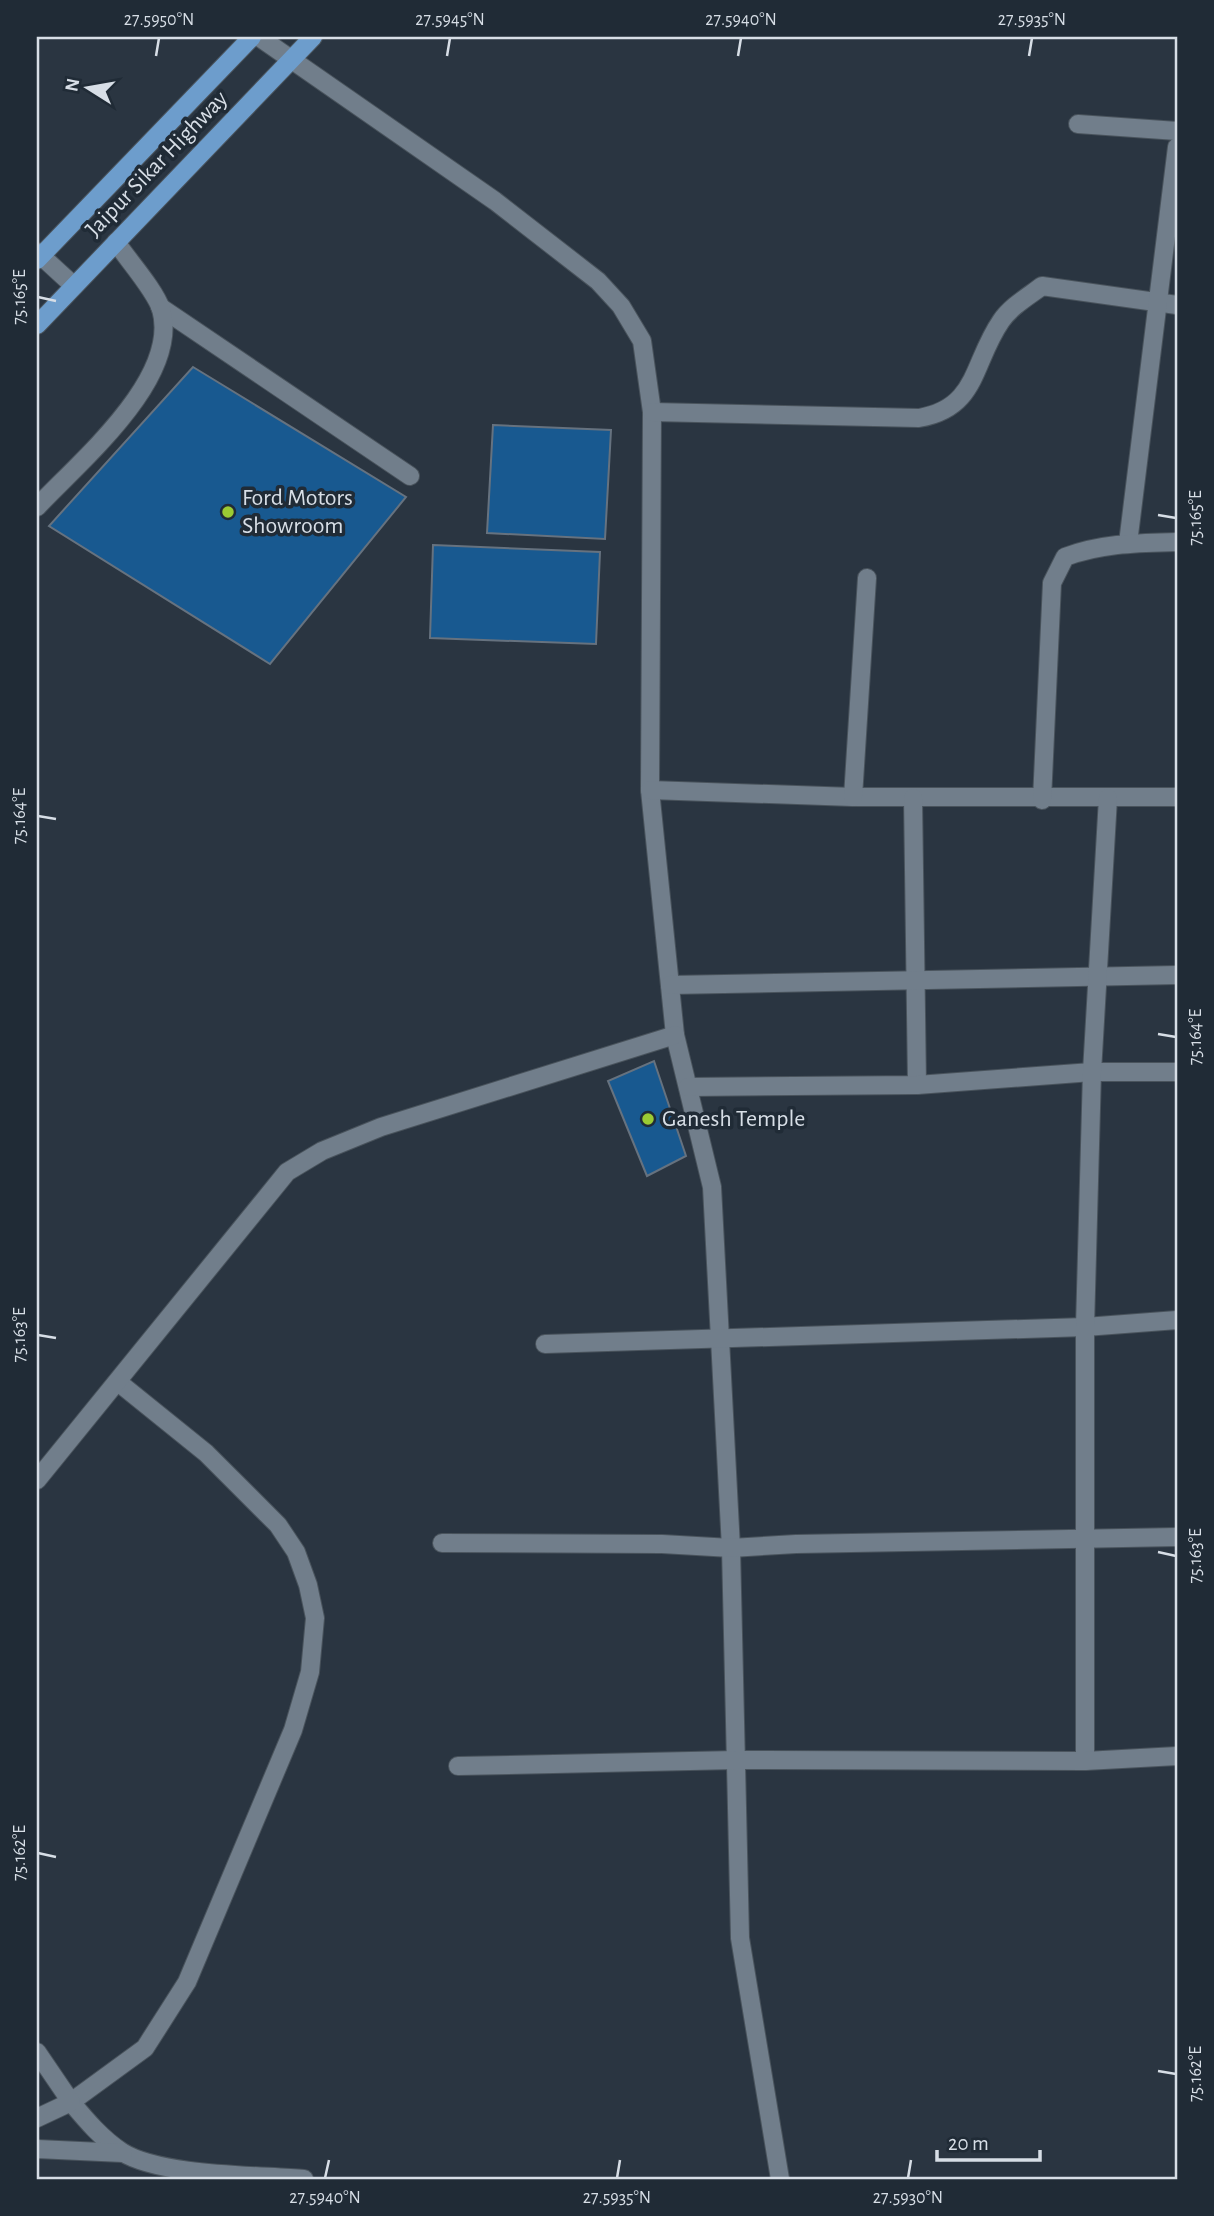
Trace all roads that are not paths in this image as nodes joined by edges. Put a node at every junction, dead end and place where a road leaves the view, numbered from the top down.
1 (252, 37) edge
2 (260, 37) edge
3 (313, 37) edge
4 (291, 60) junction
5 (1078, 124) dead end
6 (1177, 131) edge
7 (1177, 146) edge
8 (116, 242) junction
9 (38, 256) edge
10 (74, 286) junction
11 (1159, 304) junction
12 (1177, 305) edge
13 (160, 307) junction
14 (37, 325) edge
15 (652, 412) junction
16 (410, 477) dead end
17 (37, 507) edge
18 (1177, 542) edge
19 (1128, 543) junction
20 (867, 578) dead end
21 (650, 790) junction
22 (853, 797) junction
23 (1177, 797) edge
24 (913, 798) junction
25 (1108, 798) junction
26 (1042, 800) junction
27 (1177, 975) edge
28 (1097, 976) junction
29 (918, 981) junction
30 (670, 985) junction
31 (675, 1035) junction
32 (1092, 1072) junction
33 (1177, 1072) edge
34 (917, 1085) junction
35 (688, 1087) junction
36 (1177, 1320) edge
37 (1085, 1327) junction
38 (719, 1336) junction
39 (545, 1344) dead end
40 (118, 1382) junction
41 (37, 1480) edge
42 (1177, 1537) edge
43 (1087, 1540) junction
44 (442, 1543) dead end
45 (731, 1548) junction
46 (1177, 1756) edge
47 (736, 1760) junction
48 (1085, 1761) junction
49 (458, 1766) dead end
50 (37, 2052) edge
51 (71, 2102) junction
52 (37, 2118) edge
53 (37, 2149) edge
54 (123, 2153) junction
55 (304, 2179) edge
56 (780, 2179) edge

1 - 9 main road, Jaipur Sikar Highway
2 - 4 street
3 - 4 main road, Jaipur Sikar Highway
4 - 8 main road, Jaipur Sikar Highway
4 - 15 street
5 - 6 street
7 - 11 street
8 - 10 main road, Jaipur Sikar Highway
8 - 13 street
9 - 10 street
10 - 14 main road, Jaipur Sikar Highway
11 - 12 street
11 - 15 street
11 - 19 street
13 - 16 street
13 - 17 street
15 - 21 street
18 - 19 street
19 - 26 street
20 - 22 street
21 - 22 street
21 - 30 street
22 - 24 street
23 - 25 street
24 - 26 street
24 - 29 street
25 - 26 street
25 - 28 street
27 - 28 street
28 - 29 street
28 - 32 street
29 - 30 street
29 - 34 street
30 - 31 street
31 - 35 street
31 - 40 street
32 - 33 street
32 - 34 street
32 - 37 street
34 - 35 street
35 - 38 street
36 - 37 street
37 - 38 street
37 - 43 street
38 - 39 street
38 - 45 street
40 - 41 street
40 - 51 street
42 - 43 street
43 - 45 street
43 - 48 street
44 - 45 street
45 - 47 street
46 - 48 street
47 - 48 street
47 - 49 street
47 - 56 street
50 - 51 street
51 - 52 street
51 - 54 street
53 - 54 street
54 - 55 street

